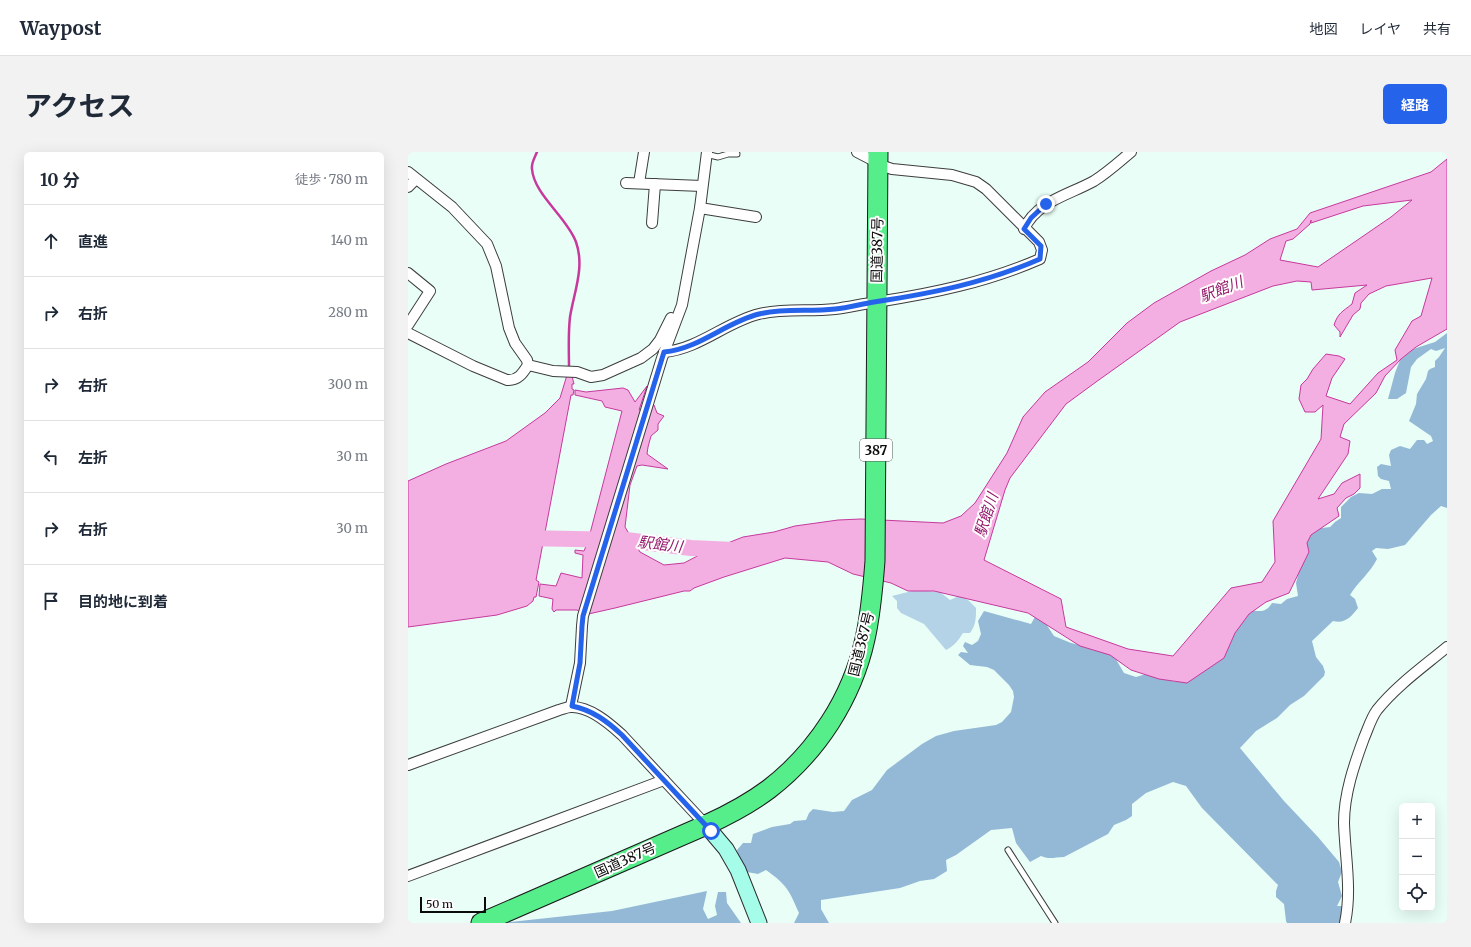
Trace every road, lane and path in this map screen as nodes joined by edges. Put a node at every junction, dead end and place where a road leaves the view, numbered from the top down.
1 (644, 152) edge
2 (857, 152) edge
3 (1131, 152) edge
4 (707, 153) edge
5 (737, 154) dead end
6 (878, 158) edge
7 (412, 175) edge
8 (626, 183) dead end
9 (639, 183) junction
10 (654, 184) junction
11 (702, 186) junction
12 (408, 188) edge
13 (700, 208) junction
14 (756, 217) dead end
15 (652, 222) dead end
16 (1024, 229) junction
17 (408, 273) edge
18 (684, 295) junction
19 (877, 304) junction
20 (408, 325) edge
21 (408, 333) edge
22 (663, 355) junction
23 (528, 365) junction
24 (1447, 647) edge
25 (572, 706) junction
26 (408, 765) edge
27 (664, 780) junction
28 (705, 824) junction
29 (1008, 850) dead end
30 (408, 876) edge
31 (481, 923) edge
32 (759, 923) edge
33 (1055, 923) edge
34 (1345, 923) edge

1 - 9 street
2 - 6 street
3 - 16 street
4 - 5 lane
4 - 11 street
6 - 16 street
6 - 19 highway, 国道387号 / 387
7 - 12 street
7 - 23 street
8 - 9 street
9 - 10 street
10 - 11 street
10 - 15 street
11 - 13 street
13 - 14 street
13 - 18 street
16 - 19 street
17 - 20 street
18 - 22 street
18 - 23 street
19 - 22 street
19 - 28 highway, 国道387号 / 387
21 - 23 street
22 - 25 street
24 - 34 street
25 - 26 street
25 - 27 street
27 - 28 street
27 - 30 street
28 - 31 highway, 国道387号 / 387
28 - 32 street
29 - 33 lane

